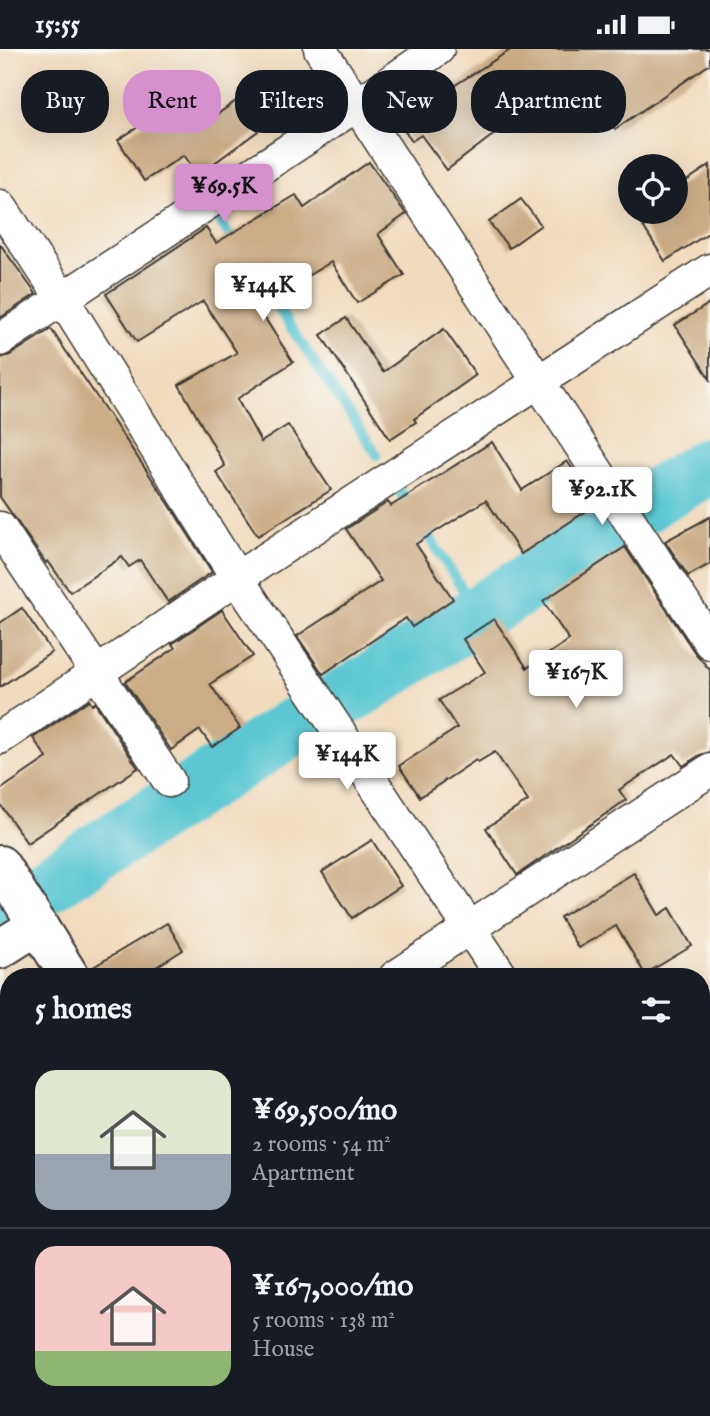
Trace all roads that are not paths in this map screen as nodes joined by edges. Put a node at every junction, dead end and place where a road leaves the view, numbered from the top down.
1 (320, 49) edge
2 (438, 49) edge
3 (357, 105) junction
4 (0, 206) edge
5 (710, 270) edge
6 (62, 298) junction
7 (0, 340) edge
8 (538, 381) junction
9 (0, 528) edge
10 (237, 577) junction
11 (710, 643) edge
12 (97, 672) junction
13 (0, 738) edge
14 (710, 770) edge
15 (169, 781) dead end
16 (0, 865) edge
17 (38, 925) junction
18 (470, 929) junction
19 (0, 949) edge
20 (64, 968) edge
21 (409, 968) edge
22 (496, 968) edge

1 - 3 street
2 - 3 street
3 - 6 street
3 - 8 street
4 - 6 street
5 - 8 street
6 - 7 street
6 - 10 street
8 - 10 street
8 - 11 street
9 - 12 street
10 - 12 street
10 - 18 street
12 - 13 street
12 - 15 street
14 - 18 street
16 - 17 street
17 - 19 street
17 - 20 street
18 - 21 street
18 - 22 street

